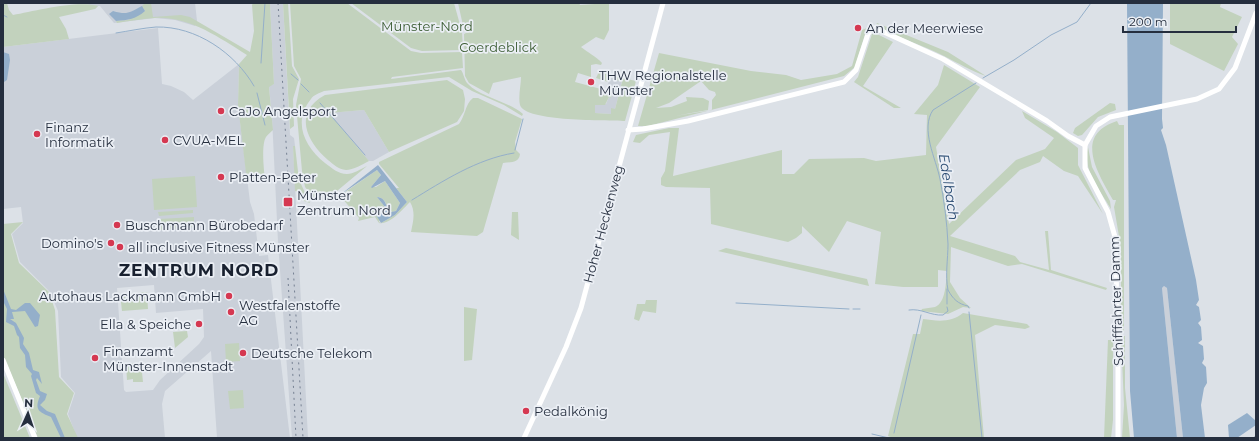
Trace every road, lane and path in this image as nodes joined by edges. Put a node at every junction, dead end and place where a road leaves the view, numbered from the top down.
1 (663, 3) edge
2 (1256, 13) edge
3 (628, 130) junction
4 (1085, 145) junction
5 (3, 360) edge
6 (35, 438) edge
7 (524, 438) edge
8 (1118, 438) edge

1 - 3 street, Hoher Heckenweg
2 - 4 street, Schifffahrter Damm
3 - 4 street
3 - 7 street, Hoher Heckenweg
4 - 8 street, Schifffahrter Damm
5 - 6 street

